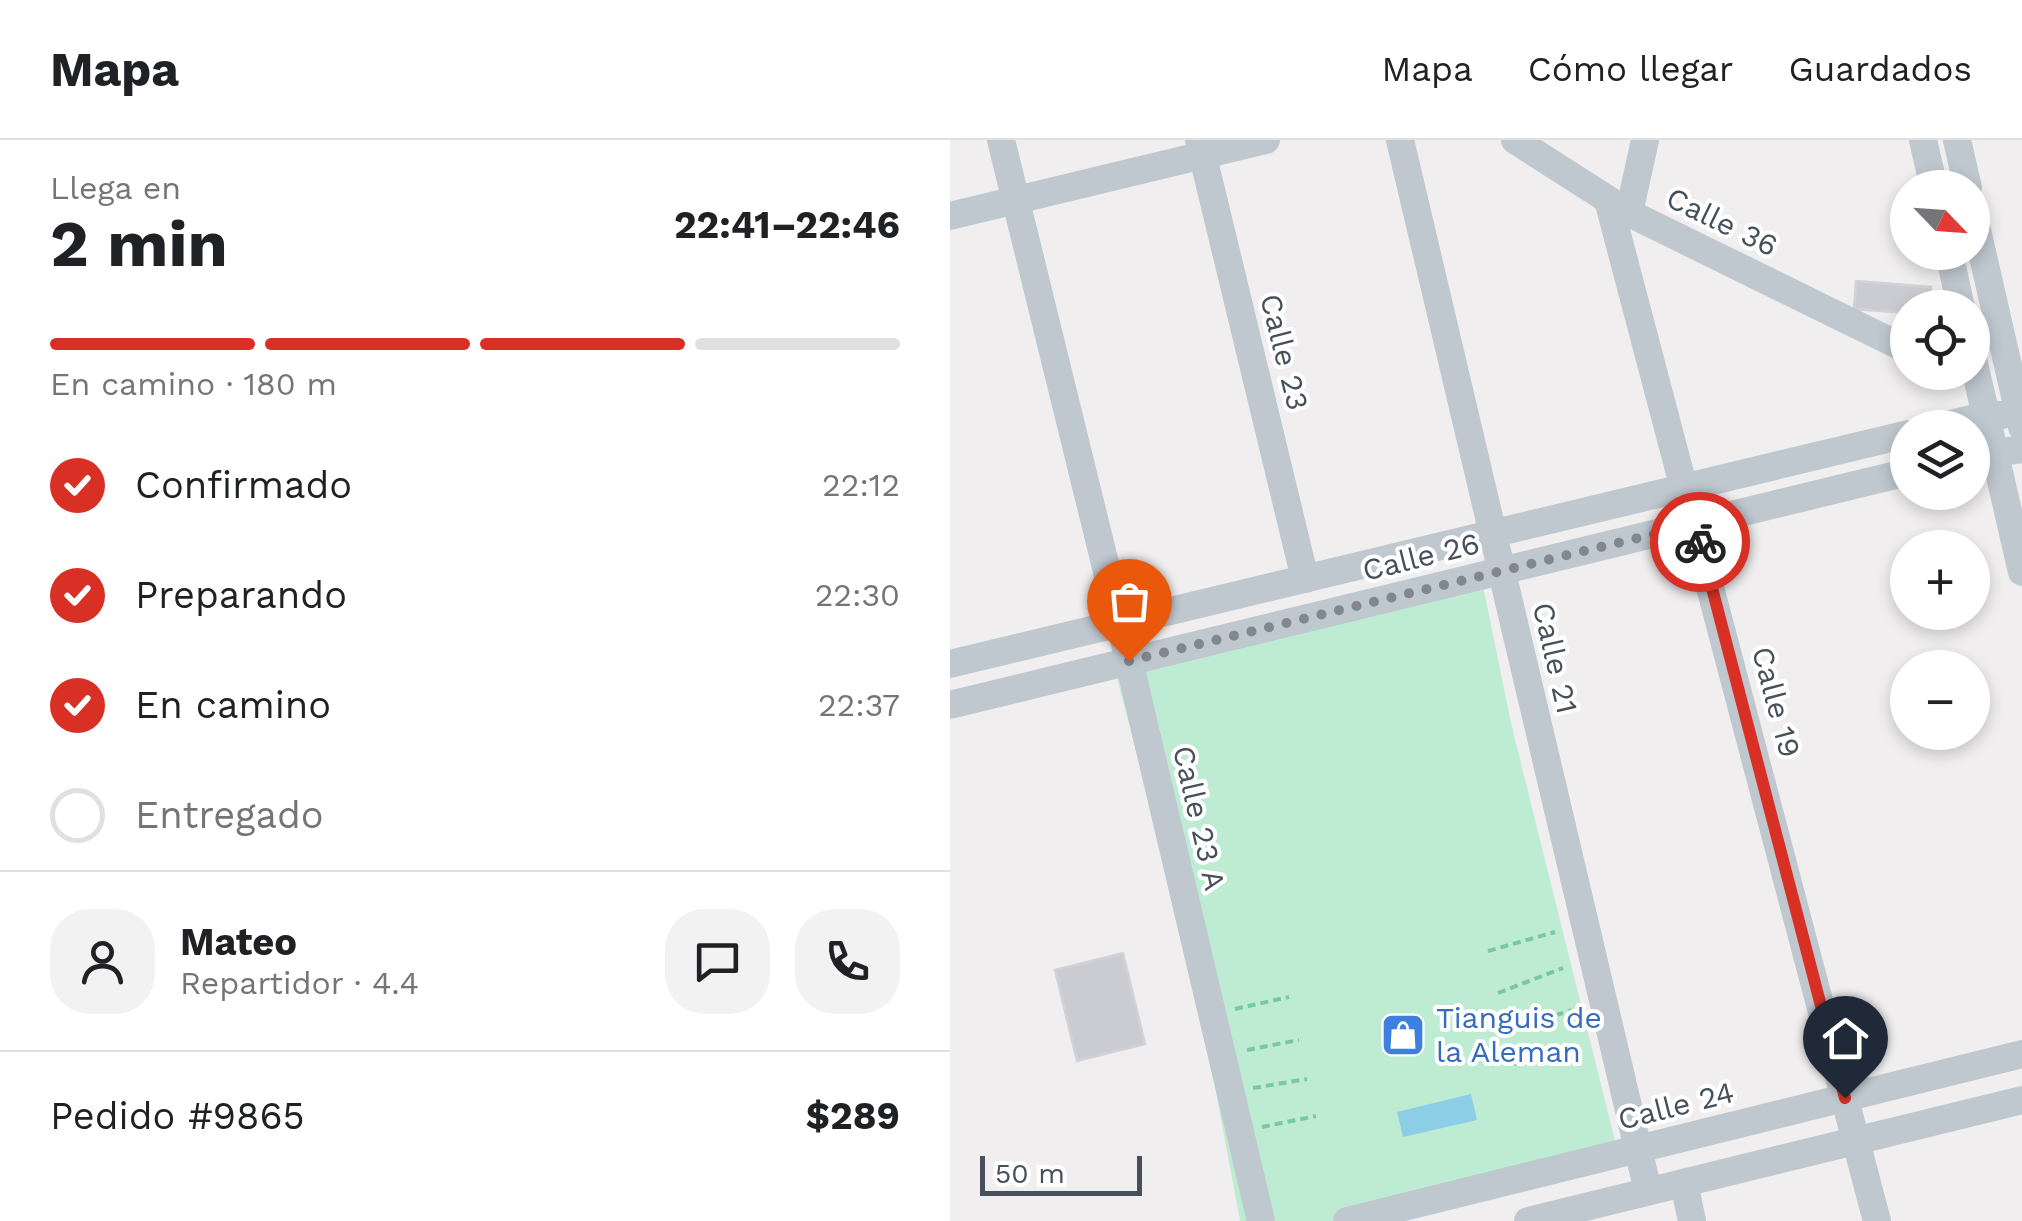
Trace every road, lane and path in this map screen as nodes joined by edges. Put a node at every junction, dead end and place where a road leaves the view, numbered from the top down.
1 (1001, 140) edge
2 (1266, 140) edge
3 (1400, 140) edge
4 (1515, 140) edge
5 (1645, 140) edge
6 (1923, 140) edge
7 (1957, 140) edge
8 (1201, 148) edge
9 (1930, 170) edge
10 (1964, 170) edge
11 (1016, 200) junction
12 (1618, 207) junction
13 (950, 216) edge
14 (1986, 270) edge
15 (1890, 341) edge
16 (1970, 390) edge
17 (1980, 390) edge
18 (1983, 402) junction
19 (1968, 410) edge
20 (2021, 419) edge
21 (1890, 438) edge
22 (1996, 452) edge
23 (1890, 476) edge
24 (1686, 487) junction
25 (1696, 524) junction
26 (1493, 534) junction
27 (1501, 571) junction
28 (2022, 572) edge
29 (1304, 579) junction
30 (1120, 623) junction
31 (1129, 661) junction
32 (950, 664) edge
33 (950, 705) edge
34 (1555, 932) dead end
35 (1488, 951) dead end
36 (1563, 968) dead end
37 (1498, 992) dead end
38 (1289, 997) dead end
39 (1572, 1010) dead end
40 (1223, 1012) dead end
41 (1506, 1031) dead end
42 (1299, 1040) dead end
43 (1582, 1048) dead end
44 (1233, 1053) dead end
45 (2022, 1054) edge
46 (1514, 1064) dead end
47 (1308, 1078) dead end
48 (1242, 1090) dead end
49 (1845, 1098) junction
50 (2022, 1100) edge
51 (1316, 1116) dead end
52 (1252, 1130) dead end
53 (1856, 1140) junction
54 (1638, 1149) junction
55 (1684, 1183) junction
56 (1648, 1192) junction
57 (1260, 1221) edge
58 (1346, 1221) edge
59 (1528, 1221) edge
60 (1692, 1221) edge
61 (1878, 1221) edge

1 - 11 street, Calle 23 A
2 - 8 street
3 - 26 street, Calle 21
4 - 12 street, Calle 36
5 - 12 street, Calle 19
6 - 9 street
7 - 10 street
8 - 11 street
8 - 29 street, Calle 23
11 - 13 street
11 - 30 street, Calle 23 A
12 - 15 street, Calle 36
12 - 24 street, Calle 19
14 - 20 street
16 - 18 street
17 - 18 street
18 - 19 street
18 - 20 street
18 - 22 street
21 - 24 street, Calle 26
22 - 28 street
23 - 25 street, Calle 26
24 - 25 street, Calle 19
24 - 26 street, Calle 26
25 - 27 street, Calle 26
25 - 49 street, Calle 19
26 - 27 street, Calle 21
26 - 29 street, Calle 26
27 - 31 street, Calle 26
27 - 54 street, Calle 21
29 - 30 street, Calle 26
30 - 31 street, Calle 23 A
30 - 32 street, Calle 26
31 - 33 street, Calle 26
31 - 57 street, Calle 23 A
34 - 35 path
36 - 37 path
38 - 40 path
39 - 41 path
42 - 44 path
43 - 46 path
45 - 49 street, Calle 24
47 - 48 path
49 - 53 street, Calle 19
49 - 54 street, Calle 24
50 - 53 street
51 - 52 path
53 - 55 street
53 - 61 street, Calle 19
54 - 56 street, Calle 21
54 - 58 street, Calle 24
55 - 56 street
55 - 60 street
56 - 59 street

